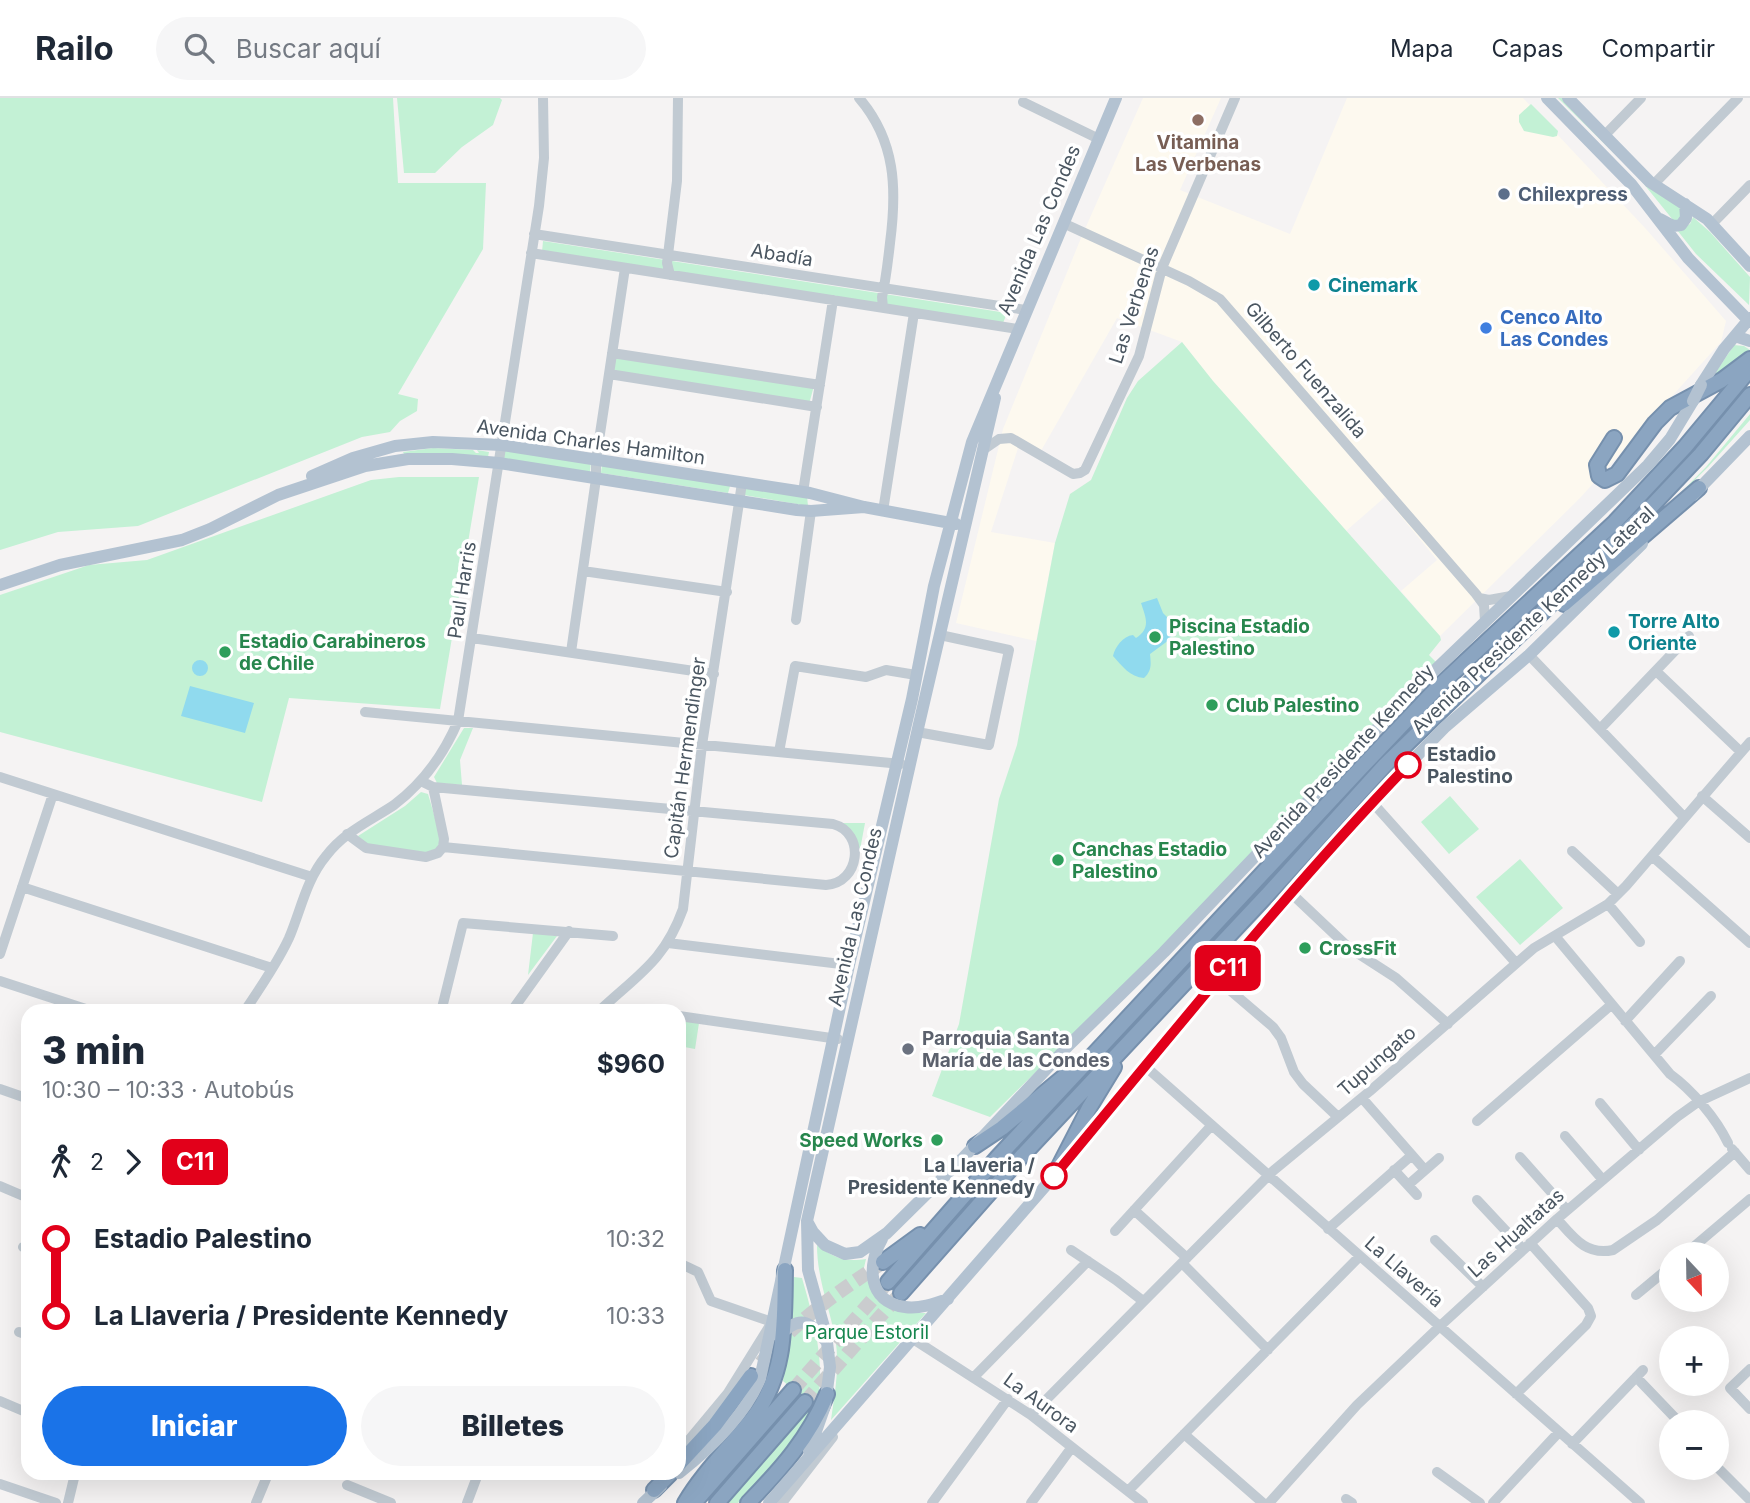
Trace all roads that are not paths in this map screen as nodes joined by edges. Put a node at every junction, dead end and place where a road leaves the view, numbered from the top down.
1 (543, 98) edge
2 (678, 98) edge
3 (859, 98) edge
4 (1116, 98) edge
5 (1235, 98) edge
6 (1547, 98) edge
7 (1568, 98) edge
8 (1641, 98) edge
9 (1738, 98) edge
10 (1023, 103) dead end
11 (1604, 136) junction
12 (1099, 139) junction
13 (1653, 185) junction
14 (1750, 185) edge
15 (1685, 204) junction
16 (1654, 214) junction
17 (1063, 223) junction
18 (1712, 224) junction
19 (534, 234) junction
20 (531, 253) junction
21 (668, 255) junction
22 (1750, 266) edge
23 (625, 268) junction
24 (1161, 268) junction
25 (670, 275) junction
26 (885, 288) junction
27 (833, 300) junction
28 (883, 308) junction
29 (1026, 310) junction
30 (914, 313) junction
31 (1749, 320) edge
32 (1018, 329) junction
33 (1744, 339) edge
34 (612, 353) junction
35 (1750, 359) edge
36 (1750, 369) edge
37 (609, 374) junction
38 (999, 377) junction
39 (820, 385) junction
40 (1750, 395) edge
41 (817, 407) junction
42 (1750, 436) edge
43 (1614, 438) dead end
44 (502, 445) junction
45 (983, 450) junction
46 (596, 460) junction
47 (499, 463) junction
48 (596, 479) junction
49 (742, 483) junction
50 (1699, 488) junction
51 (806, 493) junction
52 (278, 495) junction
53 (741, 501) junction
54 (864, 507) junction
55 (811, 511) junction
56 (883, 511) junction
57 (950, 523) junction
58 (966, 526) junction
59 (583, 571) junction
60 (0, 585) edge
61 (727, 592) junction
62 (1511, 596) junction
63 (1479, 598) junction
64 (796, 620) dead end
65 (1485, 621) junction
66 (940, 635) junction
67 (1521, 635) junction
68 (1689, 636) dead end
69 (472, 638) junction
70 (571, 652) junction
71 (1529, 655) junction
72 (1656, 671) junction
73 (713, 674) junction
74 (916, 675) junction
75 (365, 712) dead end
76 (458, 721) junction
77 (1600, 729) junction
78 (917, 732) junction
79 (1750, 742) edge
80 (702, 744) junction
81 (779, 752) junction
82 (1741, 752) junction
83 (903, 764) junction
84 (0, 777) edge
85 (421, 781) junction
86 (433, 787) junction
87 (53, 794) junction
88 (1702, 796) junction
89 (1372, 802) junction
90 (1302, 808) junction
91 (694, 812) junction
92 (1684, 817) junction
93 (347, 834) junction
94 (1750, 838) edge
95 (443, 847) junction
96 (1573, 851) dead end
97 (1653, 856) junction
98 (853, 863) junction
99 (872, 866) junction
100 (688, 870) junction
101 (312, 877) junction
102 (22, 887) junction
103 (1292, 894) junction
104 (1618, 894) junction
105 (1240, 900) junction
106 (1608, 904) junction
107 (569, 931) junction
108 (613, 936) dead end
109 (1555, 936) junction
110 (1640, 942) dead end
111 (668, 943) junction
112 (1750, 943) edge
113 (0, 954) edge
114 (1680, 961) dead end
115 (1516, 964) junction
116 (849, 965) junction
117 (272, 968) junction
118 (1218, 980) junction
119 (0, 981) edge
120 (1711, 996) dead end
121 (70, 1004) edge
122 (249, 1004) edge
123 (444, 1004) edge
124 (517, 1004) edge
125 (607, 1004) edge
126 (1611, 1005) junction
127 (686, 1017) edge
128 (1625, 1021) junction
129 (1448, 1024) junction
130 (833, 1038) junction
131 (847, 1042) junction
132 (1125, 1045) junction
133 (1654, 1055) junction
134 (1090, 1058) junction
135 (1146, 1067) junction
136 (1750, 1078) edge
137 (0, 1089) edge
138 (21, 1096) edge
139 (1362, 1098) junction
140 (1600, 1103) dead end
141 (1695, 1104) junction
142 (1338, 1117) junction
143 (1477, 1121) dead end
144 (1211, 1126) junction
145 (1565, 1136) dead end
146 (975, 1146) junction
147 (1639, 1150) junction
148 (1735, 1152) junction
149 (1412, 1155) junction
150 (1439, 1157) dead end
151 (1520, 1157) dead end
152 (1394, 1170) junction
153 (1425, 1170) junction
154 (1750, 1170) edge
155 (1054, 1176) junction
156 (1268, 1176) junction
157 (1603, 1180) junction
158 (1408, 1185) junction
159 (0, 1186) edge
160 (21, 1195) edge
161 (1417, 1195) dead end
162 (1750, 1199) edge
163 (1477, 1200) dead end
164 (951, 1210) junction
165 (1134, 1210) junction
166 (1567, 1210) junction
167 (1557, 1219) junction
168 (807, 1221) junction
169 (1328, 1229) junction
170 (1115, 1231) dead end
171 (887, 1233) junction
172 (1435, 1240) dead end
173 (1699, 1242) edge
174 (1526, 1246) junction
175 (1071, 1250) dead end
176 (1359, 1257) junction
177 (1184, 1260) junction
178 (1088, 1261) junction
179 (883, 1262) tunnel mouth
180 (686, 1267) edge
181 (785, 1270) joint
182 (1659, 1276) edge
183 (888, 1282) tunnel mouth
184 (1483, 1287) junction
185 (901, 1293) tunnel mouth
186 (1636, 1295) dead end
187 (948, 1299) junction
188 (1143, 1301) junction
189 (778, 1326) junction
190 (1439, 1327) junction
191 (913, 1339) junction
192 (828, 1344) junction
193 (1268, 1350) junction
194 (1750, 1369) edge
195 (751, 1376) tunnel mouth
196 (974, 1377) junction
197 (793, 1390) tunnel mouth
198 (827, 1394) junction
199 (1516, 1394) junction
200 (1008, 1399) junction
201 (0, 1401) edge
202 (805, 1402) tunnel mouth
203 (1750, 1409) edge
204 (21, 1410) edge
205 (1669, 1410) edge
206 (1031, 1415) junction
207 (845, 1417) junction
208 (1559, 1432) junction
209 (1184, 1434) junction
210 (686, 1444) edge
211 (1572, 1444) junction
212 (1072, 1447) junction
213 (686, 1456) edge
214 (801, 1465) junction
215 (686, 1466) edge
216 (1437, 1472) dead end
217 (1729, 1478) edge
218 (74, 1480) edge
219 (266, 1480) edge
220 (476, 1480) edge
221 (659, 1480) edge
222 (664, 1480) edge
223 (669, 1480) edge
224 (0, 1484) edge
225 (347, 1485) dead end
226 (654, 1490) junction
227 (1128, 1492) junction
228 (1630, 1494) junction
229 (1750, 1500) edge
230 (56, 1503) edge
231 (68, 1503) edge
232 (256, 1503) edge
233 (391, 1503) edge
234 (467, 1503) edge
235 (643, 1503) edge
236 (685, 1503) edge
237 (694, 1503) edge
238 (717, 1503) edge
239 (748, 1503) edge
240 (769, 1503) edge
241 (782, 1503) edge
242 (932, 1503) edge
243 (1031, 1503) edge
244 (1143, 1503) edge
245 (1263, 1503) edge
246 (1269, 1503) edge
247 (1480, 1503) edge
248 (1493, 1503) edge
249 (1622, 1503) edge
250 (1640, 1503) edge

1 - 19 street, Paul Harris
2 - 21 street
3 - 26 street
4 - 12 main road, Avenida Las Condes
5 - 24 street, Las Verbenas
6 - 16 main road
7 - 11 main road
8 - 11 street
9 - 13 street
10 - 12 street
11 - 13 main road
12 - 17 main road, Avenida Las Condes
13 - 15 main road
14 - 18 street
15 - 16 main road
15 - 18 main road
16 - 31 main road
17 - 24 street, Gilberto Fuenzalida
17 - 29 main road, Avenida Las Condes
18 - 22 main road
19 - 20 street, Paul Harris
19 - 21 street, Abadía
20 - 23 street, Abadía
20 - 44 street, Paul Harris
21 - 25 street
21 - 26 street, Abadía
23 - 25 street, Abadía
23 - 34 street
24 - 45 street, Las Verbenas
24 - 63 street, Gilberto Fuenzalida
25 - 27 street, Abadía
26 - 28 street
26 - 29 street, Abadía
27 - 28 street, Abadía
27 - 39 street
28 - 30 street, Abadía
29 - 32 main road, Avenida Las Condes
30 - 32 street, Abadía
30 - 56 street
31 - 33 main road, Avenida Presidente Kennedy Lateral
32 - 38 main road, Avenida Las Condes
33 - 62 main road, Avenida Presidente Kennedy Lateral, bridge
34 - 37 street
34 - 39 street
35 - 43 highway
36 - 105 highway, Avenida Presidente Kennedy
37 - 41 street
37 - 46 street
38 - 45 main road, Avenida Las Condes
38 - 57 main road, Avenida Las Condes
39 - 41 street
40 - 67 highway, Avenida Presidente Kennedy
41 - 51 street
42 - 50 main road, Avenida Presidente Kennedy Lateral
44 - 46 main road, Avenida Charles Hamilton
44 - 47 street, Paul Harris
44 - 52 main road, Avenida Charles Hamilton
45 - 58 main road, Avenida Las Condes
46 - 48 street
46 - 49 main road, Avenida Charles Hamilton
47 - 48 main road, Avenida Charles Hamilton
47 - 52 main road, Avenida Charles Hamilton
47 - 69 street, Paul Harris
48 - 53 main road, Avenida Charles Hamilton
48 - 59 street
49 - 51 main road, Avenida Charles Hamilton
49 - 53 street, Capitán Hermendinger
50 - 67 highway
50 - 71 main road, Avenida Presidente Kennedy Lateral
51 - 54 main road, Avenida Charles Hamilton
51 - 55 main road
52 - 60 main road, Avenida Charles Hamilton
53 - 55 main road, Avenida Charles Hamilton
53 - 61 street, Capitán Hermendinger
54 - 55 main road, Avenida Charles Hamilton
54 - 56 main road, Avenida Charles Hamilton
55 - 64 street
56 - 57 main road, Avenida Charles Hamilton
57 - 58 main road, Avenida Charles Hamilton
57 - 74 main road, Avenida Las Condes
58 - 66 main road, Avenida Las Condes
59 - 61 street
59 - 70 street
61 - 73 street, Capitán Hermendinger
62 - 63 street
62 - 65 main road, Avenida Presidente Kennedy Lateral
63 - 65 street, Gilberto Fuenzalida
65 - 90 main road, Avenida Presidente Kennedy Lateral
66 - 78 main road, Avenida Las Condes
66 - 78 street
67 - 132 highway, Avenida Presidente Kennedy
68 - 72 street
69 - 70 street
69 - 76 street, Paul Harris
70 - 73 street
71 - 77 street
71 - 89 main road, Avenida Presidente Kennedy Lateral
72 - 77 street
72 - 82 street
73 - 80 street, Capitán Hermendinger
74 - 81 street
74 - 83 main road, Avenida Las Condes
75 - 76 street
76 - 80 street
76 - 85 street, Paul Harris
77 - 92 street
78 - 83 main road, Avenida Las Condes
79 - 82 street, Tupungato
80 - 81 street
80 - 91 street, Capitán Hermendinger
81 - 83 street
82 - 88 street, Tupungato
83 - 99 main road, Avenida Las Condes
83 - 131 main road, Avenida Las Condes
84 - 87 street
85 - 86 street
85 - 93 street, Paul Harris
86 - 91 street
86 - 95 street
87 - 101 street
87 - 102 street
88 - 92 street, Tupungato
88 - 94 street
89 - 103 main road, Avenida Presidente Kennedy Lateral
89 - 115 street
90 - 105 highway
90 - 146 main road, Avenida Presidente Kennedy Lateral
91 - 98 street
91 - 100 street, Capitán Hermendinger
92 - 97 street, Tupungato
93 - 95 street
93 - 101 street, Paul Harris
95 - 100 street
96 - 104 street
97 - 104 street, Tupungato
97 - 112 street
98 - 99 street
98 - 100 street
99 - 116 main road, Avenida Las Condes
100 - 111 street, Capitán Hermendinger
101 - 117 street, Paul Harris
102 - 113 street
102 - 117 street
103 - 118 main road, Avenida Presidente Kennedy Lateral
103 - 129 street
104 - 106 street, Tupungato
105 - 134 highway, Avenida Presidente Kennedy
106 - 109 street, Tupungato
106 - 110 street
107 - 108 street
107 - 123 street
107 - 124 street
109 - 115 street, Tupungato
109 - 126 street
111 - 116 street
111 - 125 street, Capitán Hermendinger
114 - 128 street
115 - 129 street, Tupungato
116 - 130 main road, Avenida Las Condes
117 - 122 street, Paul Harris
118 - 135 main road, Avenida Presidente Kennedy Lateral
118 - 142 street
119 - 121 street
120 - 133 street
126 - 128 street
126 - 143 street
127 - 130 street
128 - 133 street
129 - 139 street, Tupungato
130 - 131 street
130 - 181 main road, Avenida Las Condes
131 - 168 main road, Avenida Las Condes
132 - 155 highway
132 - 185 highway, Avenida Presidente Kennedy
133 - 141 street
134 - 146 highway
134 - 164 highway, Avenida Presidente Kennedy
135 - 144 street, La Llavería
135 - 155 main road, Avenida Presidente Kennedy Lateral
136 - 141 street, Las Hualtatas
137 - 138 street
139 - 142 street, Tupungato
139 - 149 street
140 - 147 street
141 - 147 street, Las Hualtatas
141 - 148 street
142 - 156 street, Tupungato
144 - 156 street, La Llavería
144 - 165 street
145 - 157 street
146 - 171 main road, Avenida Presidente Kennedy Lateral
147 - 157 street, Las Hualtatas
148 - 154 street
148 - 167 street
149 - 152 street
149 - 153 street
150 - 153 street
151 - 166 street
152 - 158 street
152 - 169 street
153 - 158 street
155 - 187 main road, Avenida Presidente Kennedy Lateral
156 - 169 street, La Llavería
156 - 177 street, Tupungato
157 - 166 street, Las Hualtatas
158 - 161 street
159 - 160 street
162 - 173 street
163 - 174 street
164 - 179 highway
164 - 183 highway, Avenida Presidente Kennedy
165 - 170 street
165 - 177 street
166 - 167 street, Las Hualtatas
167 - 174 street, Las Hualtatas
168 - 171 main road
168 - 192 main road, Avenida Las Condes
169 - 176 street, La Llavería
171 - 187 main road
172 - 184 street
174 - 184 street, Las Hualtatas
174 - 199 street
175 - 178 street
176 - 190 street, La Llavería
176 - 193 street
177 - 188 street, Tupungato
177 - 193 street
178 - 188 street
178 - 196 street
180 - 189 street
181 - 189 highway
182 - 186 street
184 - 190 street, Las Hualtatas
187 - 191 main road, Avenida Presidente Kennedy Lateral
188 - 206 street, Tupungato
189 - 192 main road
189 - 210 street
189 - 215 main road
189 - 236 highway
190 - 199 street, La Llavería
190 - 246 street, Las Hualtatas
191 - 196 street, La Aurora
191 - 207 main road, Avenida Presidente Kennedy Lateral
192 - 198 main road, Avenida Las Condes
193 - 209 street
194 - 203 street
195 - 213 highway
196 - 200 street, La Aurora
197 - 237 highway
198 - 214 main road, Avenida Las Condes
198 - 239 highway
199 - 208 street, La Llavería
200 - 206 street, La Aurora
200 - 242 street
201 - 204 street
202 - 238 highway
205 - 211 street
206 - 212 street, La Aurora
207 - 214 main road, Avenida Presidente Kennedy Lateral
207 - 241 street
208 - 211 street, La Llavería
208 - 248 street
209 - 227 street
209 - 245 street
211 - 228 street, La Llavería
212 - 227 street, La Aurora
212 - 243 street
214 - 240 main road, Avenida Presidente Kennedy Lateral
216 - 247 street
217 - 229 street
218 - 231 street
219 - 232 street
220 - 234 street
221 - 226 street
222 - 226 highway
223 - 226 main road
224 - 230 street
225 - 233 street
226 - 235 main road
227 - 244 street, La Aurora
228 - 249 street
228 - 250 street, La Llavería

